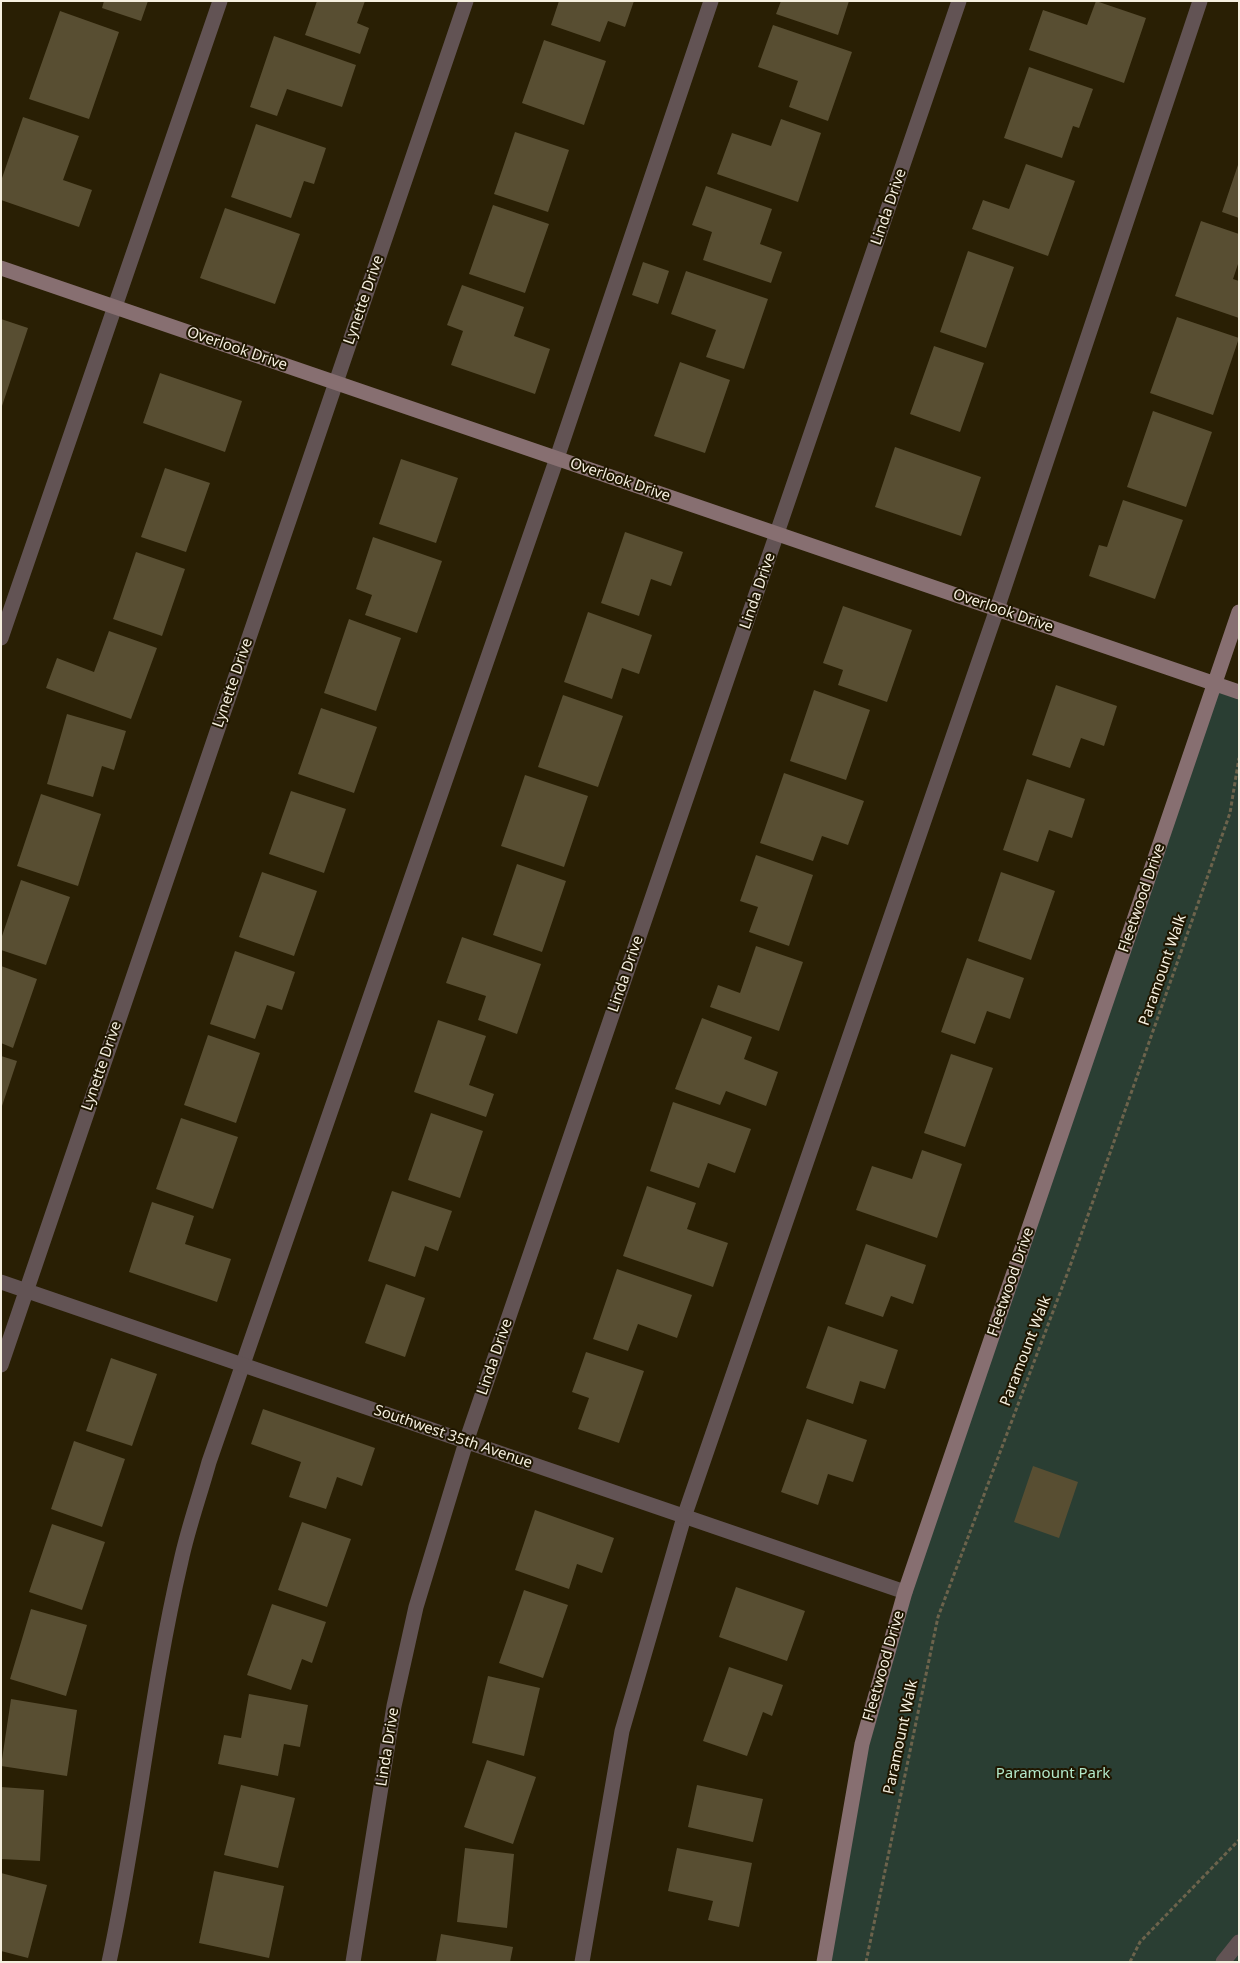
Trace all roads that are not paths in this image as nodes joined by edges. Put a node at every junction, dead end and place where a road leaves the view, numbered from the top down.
1 (220, 1) edge
2 (466, 1) edge
3 (711, 1) edge
4 (959, 1) edge
5 (1200, 1) edge
6 (1, 268) edge
7 (114, 307) junction
8 (336, 382) junction
9 (557, 458) junction
10 (777, 533) junction
11 (997, 609) junction
12 (1239, 612) edge
13 (1, 638) edge
14 (1215, 683) junction
15 (1239, 692) edge
16 (1, 1282) edge
17 (26, 1290) junction
18 (1, 1365) edge
19 (243, 1365) junction
20 (466, 1442) junction
21 (684, 1517) junction
22 (905, 1592) junction
23 (1239, 1942) edge
24 (109, 1962) edge
25 (353, 1962) edge
26 (582, 1962) edge
27 (824, 1962) edge
28 (1223, 1962) edge

1 - 7 street
2 - 8 street, Lynette Drive
3 - 9 street
4 - 10 street, Linda Drive
5 - 11 street
6 - 7 street, Overlook Drive
7 - 8 street, Overlook Drive
7 - 13 street
8 - 9 street, Overlook Drive
8 - 17 street, Lynette Drive
9 - 10 street, Overlook Drive
9 - 19 street
10 - 11 street, Overlook Drive
10 - 20 street, Linda Drive
11 - 14 street, Overlook Drive
11 - 21 street
12 - 14 street, Fleetwood Drive
14 - 15 street, Overlook Drive
14 - 22 street, Fleetwood Drive
16 - 17 street, Southwest 35th Avenue
17 - 18 street, Lynette Drive
17 - 19 street, Southwest 35th Avenue
19 - 20 street, Southwest 35th Avenue
19 - 24 street
20 - 21 street, Southwest 35th Avenue
20 - 25 street, Linda Drive
21 - 22 street, Southwest 35th Avenue
21 - 26 street
22 - 27 street, Fleetwood Drive
23 - 28 street

